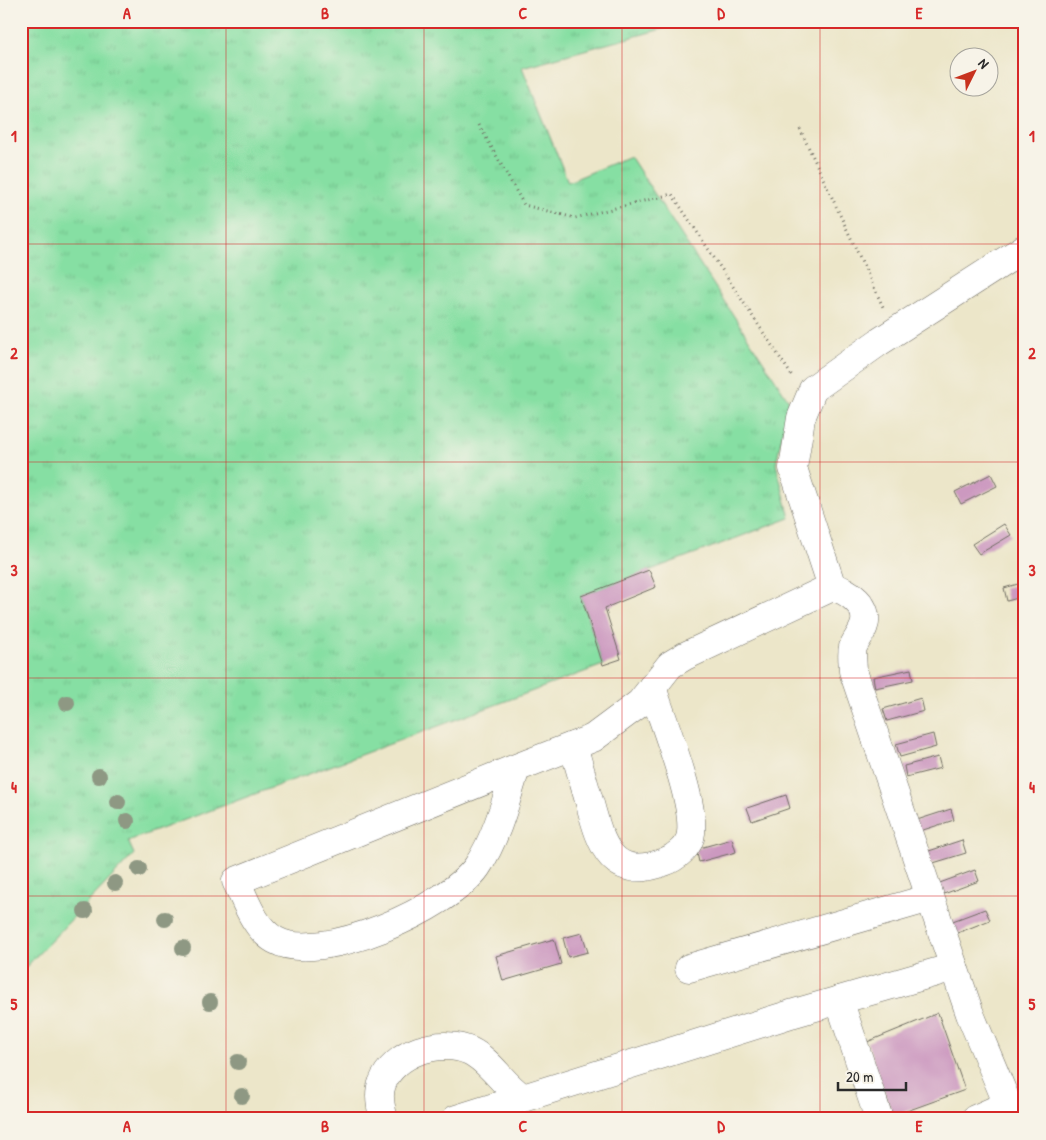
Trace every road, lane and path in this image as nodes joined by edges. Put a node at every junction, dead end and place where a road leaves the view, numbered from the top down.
1 (479, 125) dead end
2 (800, 129) dead end
3 (1025, 248) edge
4 (895, 332) junction
5 (807, 399) junction
6 (832, 587) junction
7 (652, 688) junction
8 (573, 746) junction
9 (516, 768) junction
10 (930, 898) junction
11 (954, 967) junction
12 (689, 968) dead end
13 (839, 1000) junction
14 (522, 1097) junction
15 (1011, 1111) edge
16 (384, 1119) edge
17 (456, 1119) edge
18 (880, 1119) edge
19 (975, 1119) edge

1 - 5 path
2 - 4 path
3 - 4 lane
4 - 5 lane
5 - 6 lane
6 - 7 lane
6 - 10 lane
7 - 8 lane
7 - 8 lane
8 - 9 lane
9 - 9 lane
10 - 11 lane
10 - 12 lane
11 - 13 lane
11 - 15 lane
13 - 14 lane
13 - 18 lane
14 - 16 lane
14 - 17 lane
15 - 19 lane

